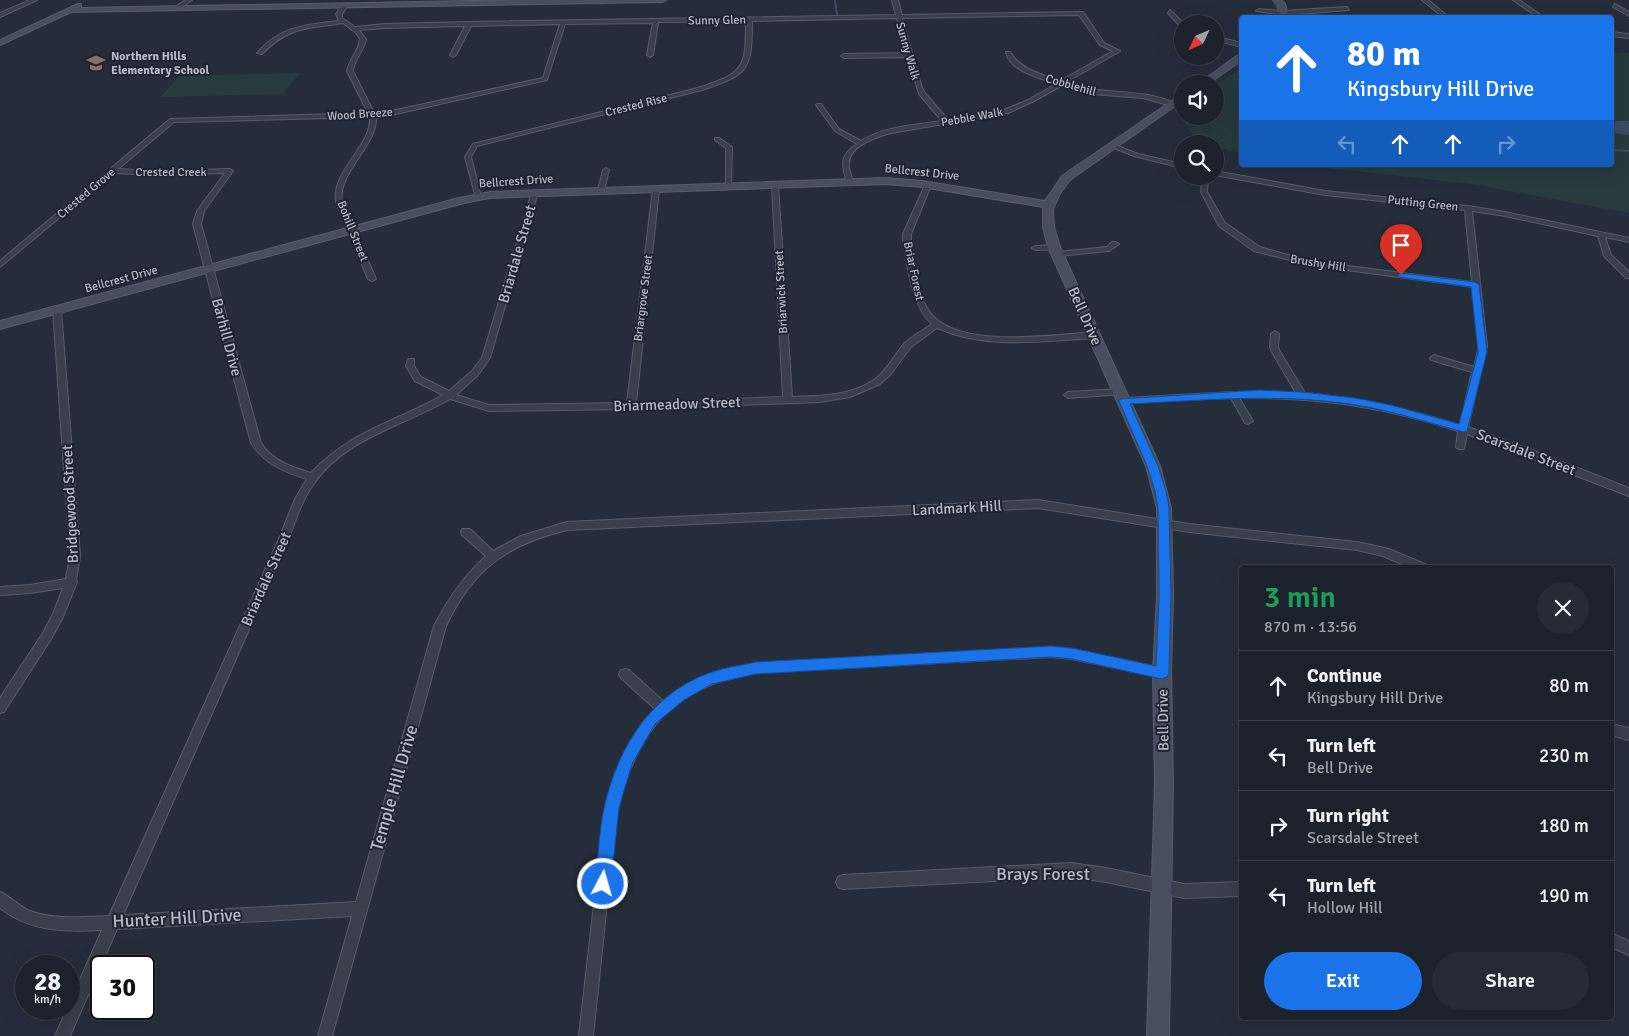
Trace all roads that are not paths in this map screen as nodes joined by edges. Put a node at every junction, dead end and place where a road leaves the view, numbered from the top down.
1 (34, 0) edge
2 (90, 0) edge
3 (189, 0) edge
4 (662, 0) edge
5 (895, 0) edge
6 (1277, 0) edge
7 (1425, 0) edge
8 (1516, 0) edge
9 (581, 1) edge
10 (345, 5) junction
11 (1629, 6) edge
12 (177, 8) junction
13 (1347, 9) dead end
14 (70, 10) junction
15 (1259, 11) dead end
16 (1170, 12) dead end
17 (1284, 14) edge
18 (1629, 14) edge
19 (0, 15) edge
20 (1444, 15) edge
21 (1538, 15) edge
22 (898, 16) junction
23 (1174, 16) edge
24 (749, 19) junction
25 (656, 21) junction
26 (342, 22) junction
27 (563, 23) junction
28 (469, 24) junction
29 (353, 29) junction
30 (1614, 34) edge
31 (1629, 36) edge
32 (1224, 40) edge
33 (0, 43) edge
34 (1239, 44) edge
35 (1117, 51) joint
36 (260, 53) dead end
37 (1008, 53) dead end
38 (452, 55) dead end
39 (650, 55) dead end
40 (910, 55) junction
41 (844, 56) dead end
42 (1239, 58) edge
43 (1215, 75) edge
44 (1060, 84) junction
45 (1174, 100) edge
46 (1174, 102) edge
47 (819, 105) dead end
48 (373, 115) junction
49 (172, 120) joint
50 (947, 122) junction
51 (718, 139) dead end
52 (860, 143) junction
53 (1110, 145) junction
54 (1174, 164) edge
55 (606, 170) dead end
56 (112, 171) junction
57 (230, 171) joint
58 (1224, 175) edge
59 (850, 182) junction
60 (775, 185) junction
61 (928, 185) junction
62 (1204, 185) edge
63 (729, 186) junction
64 (656, 189) junction
65 (601, 190) junction
66 (535, 192) junction
67 (478, 197) junction
68 (1048, 204) junction
69 (1468, 208) junction
70 (350, 230) junction
71 (1601, 235) junction
72 (1629, 240) edge
73 (1115, 244) dead end
74 (1036, 248) dead end
75 (1056, 250) junction
76 (0, 265) edge
77 (208, 270) junction
78 (1629, 276) edge
79 (372, 279) dead end
80 (1475, 285) junction
81 (57, 310) junction
82 (0, 325) edge
83 (937, 325) junction
84 (1275, 334) dead end
85 (1094, 335) junction
86 (1434, 358) dead end
87 (411, 361) dead end
88 (1478, 371) junction
89 (1068, 395) dead end
90 (1233, 395) junction
91 (451, 396) junction
92 (1122, 396) junction
93 (1302, 396) junction
94 (788, 400) junction
95 (631, 406) junction
96 (1248, 421) dead end
97 (1463, 429) junction
98 (1461, 447) dead end
99 (314, 476) junction
100 (1629, 492) edge
101 (1164, 525) junction
102 (466, 532) dead end
103 (492, 556) junction
104 (1416, 565) edge
105 (72, 582) junction
106 (0, 591) edge
107 (1162, 673) junction
108 (625, 674) dead end
109 (0, 708) edge
110 (663, 709) junction
111 (1614, 730) edge
112 (1629, 734) edge
113 (842, 882) dead end
114 (1161, 887) junction
115 (1239, 889) edge
116 (0, 899) edge
117 (360, 908) junction
118 (112, 922) junction
119 (1614, 941) edge
120 (1629, 948) edge
121 (62, 1036) edge
122 (325, 1036) edge
123 (586, 1036) edge
124 (1158, 1036) edge

1 - 19 street
2 - 14 street
3 - 12 street
4 - 9 street
5 - 22 street, Sunny Walk
6 - 17 street
7 - 20 street
8 - 21 street
9 - 10 street
10 - 12 street
10 - 26 street
11 - 18 street
12 - 14 street
13 - 17 street
14 - 33 street
15 - 17 street
16 - 23 street
22 - 24 street, Sunny Glen
22 - 35 street, Sunny Glen
22 - 40 street, Sunny Walk
24 - 25 street, Sunny Glen
24 - 67 street, Crested Rise
25 - 27 street, Sunny Glen
25 - 39 street
26 - 29 street
26 - 36 street
27 - 28 street, Sunny Glen
27 - 48 street, Wood Breeze
28 - 29 street, Sunny Glen
28 - 38 street
29 - 48 street
30 - 31 street
32 - 34 street
35 - 44 street, Pebble Walk
37 - 44 street, Cobblehill
40 - 41 street
40 - 50 street, Sunny Walk
42 - 43 street
44 - 45 street, Cobblehill
44 - 50 street, Pebble Walk
46 - 53 street
47 - 52 street
48 - 49 street, Wood Breeze
48 - 70 street, Bohill Street
49 - 56 street, Crested Grove
50 - 52 street, Pebble Walk
51 - 63 street
52 - 59 street
53 - 54 street
53 - 68 street
55 - 65 street
56 - 57 street, Crested Creek
56 - 76 street, Crested Grove
57 - 77 street, Barhill Drive
58 - 69 street, Putting Green
59 - 60 street, Bellcrest Drive
59 - 61 street, Bellcrest Drive
60 - 63 street, Bellcrest Drive
60 - 94 street, Briarwick Street
61 - 68 street, Bellcrest Drive
61 - 83 street, Briar Forest
62 - 80 street, Brushy Hill
63 - 64 street, Bellcrest Drive
64 - 65 street, Bellcrest Drive
64 - 95 street, Briargrove Street
65 - 66 street, Bellcrest Drive
66 - 67 street, Bellcrest Drive
66 - 91 street, Briardale Street
67 - 70 street, Bellcrest Drive
68 - 75 street, Bell Drive
69 - 71 street, Putting Green
69 - 80 street
70 - 77 street, Bellcrest Drive
70 - 79 street, Bohill Street
71 - 72 street, Putting Green
71 - 78 street
73 - 75 street
74 - 75 street
75 - 85 street, Bell Drive
77 - 81 street, Bellcrest Drive
77 - 99 street, Barhill Drive
80 - 88 street
81 - 82 street, Bellcrest Drive
81 - 105 street, Bridgewood Street
83 - 85 street
83 - 94 street, Briarmeadow Street
84 - 93 street
85 - 92 street, Bell Drive
86 - 88 street
87 - 91 street, Briarmeadow Street
88 - 97 street
89 - 92 street, Scarsdale Street
90 - 92 street, Scarsdale Street
90 - 93 street, Scarsdale Street
90 - 96 street
91 - 95 street, Briarmeadow Street
91 - 99 street, Briardale Street
92 - 101 street, Bell Drive
93 - 97 street, Scarsdale Street
94 - 95 street, Briarmeadow Street
97 - 98 street
97 - 100 street, Scarsdale Street
99 - 118 street, Briardale Street
101 - 103 street, Landmark Hill
101 - 104 street, Landmark Hill
101 - 107 street, Bell Drive
102 - 103 street
103 - 117 street, Temple Hill Drive
105 - 106 street
105 - 109 street, Bridgewood Street
107 - 110 street
107 - 114 street, Bell Drive
108 - 110 street
110 - 123 street
111 - 112 street
113 - 114 street, Brays Forest
114 - 115 street, Brays Forest
114 - 124 street, Bell Drive
116 - 118 street, Hunter Hill Drive
117 - 118 street, Hunter Hill Drive
117 - 122 street, Temple Hill Drive
118 - 121 street, Briardale Street
119 - 120 street

